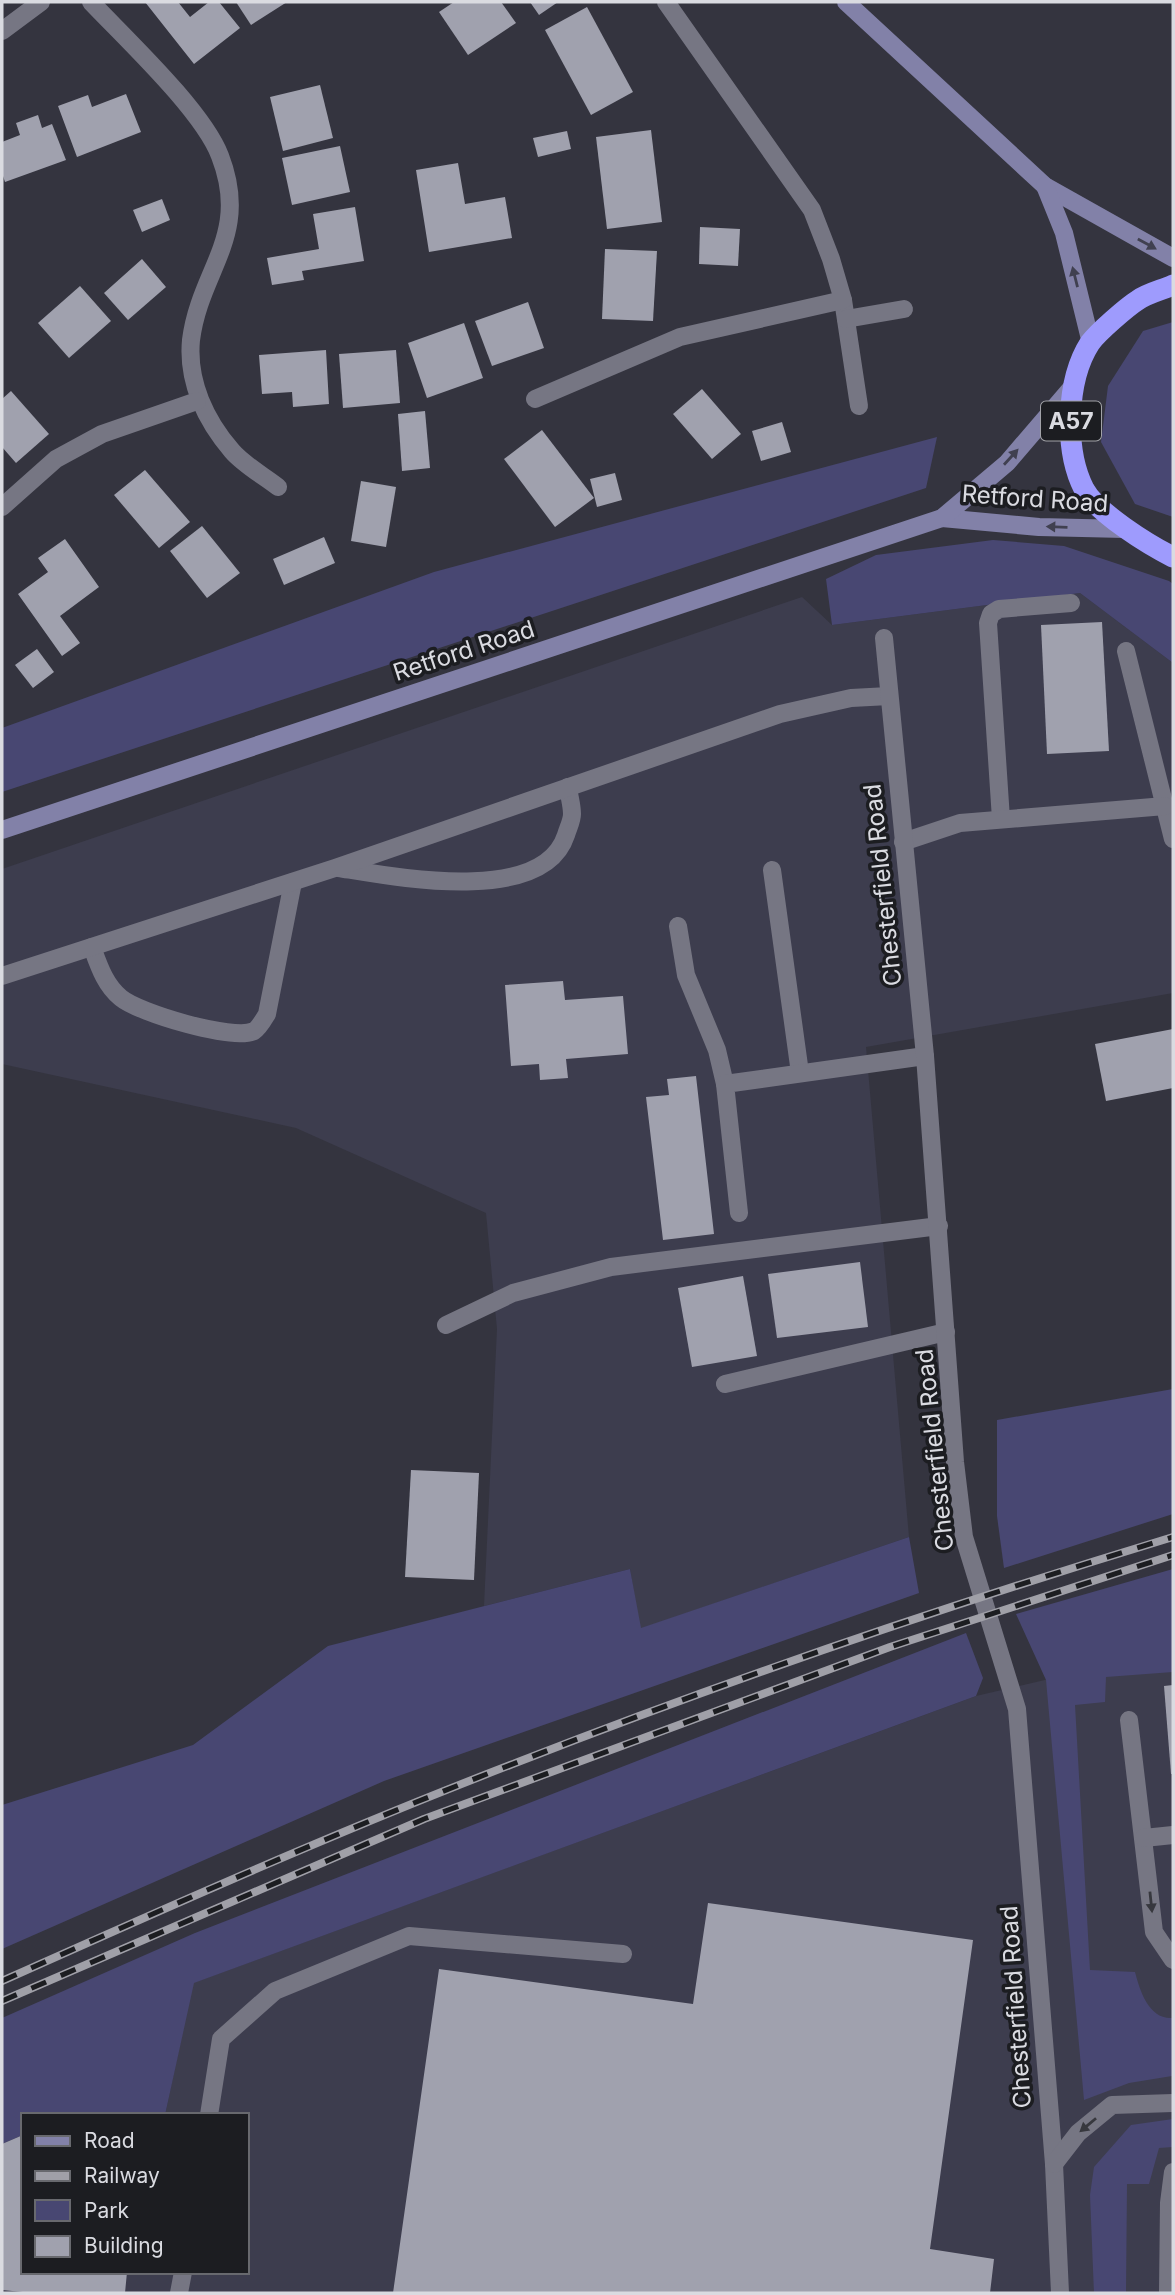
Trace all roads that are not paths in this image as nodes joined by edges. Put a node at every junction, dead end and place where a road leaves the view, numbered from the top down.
1 (41, 2) edge
2 (91, 2) edge
3 (666, 2) edge
4 (846, 2) edge
5 (2, 31) edge
6 (1045, 186) junction
7 (1173, 258) edge
8 (1173, 285) edge
9 (843, 300) junction
10 (904, 309) dead end
11 (846, 319) junction
12 (1091, 343) junction
13 (1073, 386) junction
14 (536, 399) dead end
15 (197, 401) junction
16 (859, 406) dead end
17 (278, 487) dead end
18 (2, 507) edge
19 (942, 518) junction
20 (1125, 529) junction
21 (1173, 557) edge
22 (1071, 603) dead end
23 (884, 638) dead end
24 (1126, 651) dead end
25 (889, 696) junction
26 (568, 787) junction
27 (1165, 806) junction
28 (1002, 819) junction
29 (2, 830) edge
30 (1173, 839) edge
31 (903, 842) junction
32 (335, 868) junction
33 (772, 870) dead end
34 (293, 881) junction
35 (678, 926) dead end
36 (92, 947) junction
37 (2, 976) edge
38 (925, 1056) junction
39 (800, 1073) junction
40 (725, 1084) junction
41 (739, 1213) dead end
42 (939, 1226) junction
43 (446, 1325) dead end
44 (946, 1332) junction
45 (725, 1384) dead end
46 (1129, 1720) dead end
47 (1173, 1835) edge
48 (1144, 1838) junction
49 (623, 1954) dead end
50 (1173, 1960) edge
51 (1173, 2103) edge
52 (209, 2113) edge
53 (1054, 2164) junction
54 (1173, 2172) edge
55 (183, 2274) edge
56 (179, 2293) edge
57 (1060, 2293) edge
58 (1168, 2293) edge

1 - 5 street
2 - 15 street
3 - 9 street
4 - 6 main road
6 -> 7 main road
12 -> 6 main road
8 - 12 highway, A57
9 - 11 street
9 - 14 street
10 - 11 street
11 - 16 street
12 - 13 highway, A57
19 -> 13 main road, Retford Road
13 - 20 highway, A57
15 - 17 street
15 - 18 street
20 -> 19 main road, Retford Road
19 - 29 main road, Retford Road
20 - 21 highway, A57
22 - 28 street
23 - 25 street, Chesterfield Road
24 - 27 street
25 - 26 street
25 - 31 street, Chesterfield Road
26 - 32 street
26 - 32 street
27 - 28 street
27 - 30 street
28 - 31 street
31 - 38 street, Chesterfield Road
32 - 34 street
33 - 39 street
34 - 36 street
34 - 36 street
35 - 40 street
36 - 37 street
38 - 39 street
38 - 42 street, Chesterfield Road
39 - 40 street
40 - 41 street
42 - 43 street
42 - 44 street, Chesterfield Road
44 - 45 street
44 - 53 street, Chesterfield Road
46 - 48 street
47 - 48 street
48 -> 50 street
49 - 52 street
51 -> 53 street
53 - 57 street, Chesterfield Road
54 - 58 street
55 - 56 street

